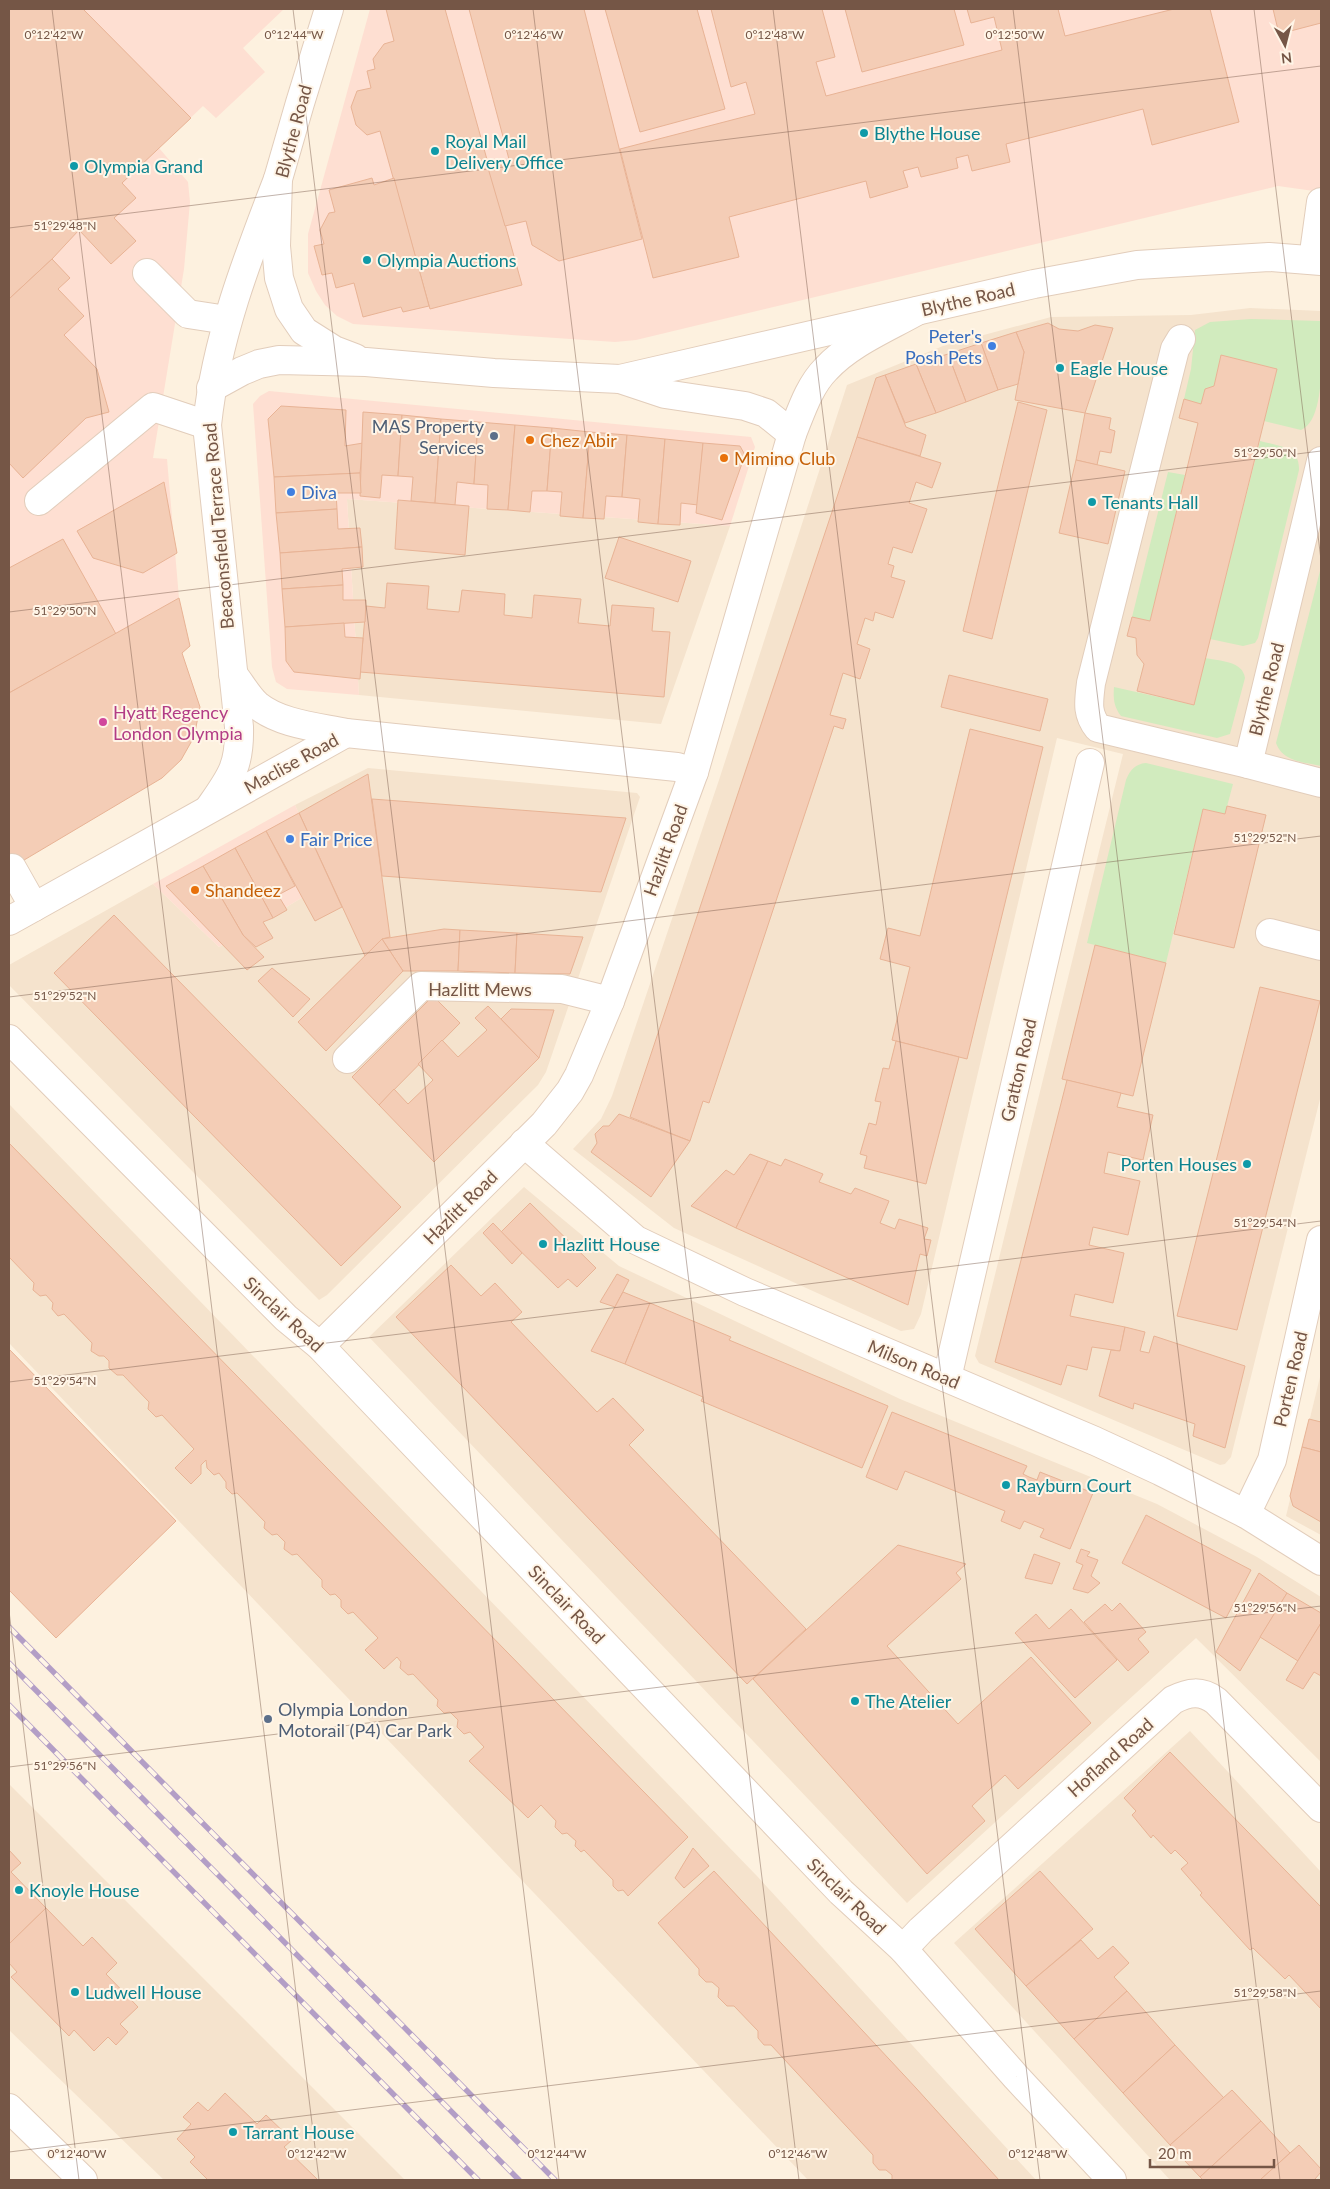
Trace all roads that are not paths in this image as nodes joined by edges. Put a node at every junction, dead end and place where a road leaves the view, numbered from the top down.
1 (329, 9) edge
2 (278, 180) junction
3 (1321, 202) edge
4 (1317, 260) edge
5 (147, 273) dead end
6 (917, 311) junction
7 (227, 320) junction
8 (1181, 339) dead end
9 (366, 362) junction
10 (620, 379) junction
11 (210, 388) junction
12 (207, 424) junction
13 (792, 434) junction
14 (1321, 463) edge
15 (39, 501) dead end
16 (232, 673) junction
17 (346, 733) junction
18 (1090, 763) dead end
19 (1248, 764) junction
20 (694, 772) junction
21 (1321, 783) edge
22 (210, 807) junction
23 (12, 868) dead end
24 (34, 906) junction
25 (9, 921) edge
26 (1270, 934) dead end
27 (1321, 946) edge
28 (610, 1001) junction
29 (9, 1039) edge
30 (347, 1059) dead end
31 (524, 1143) junction
32 (1321, 1240) edge
33 (320, 1346) junction
34 (947, 1378) junction
35 (1246, 1514) junction
36 (1321, 1561) edge
37 (1321, 1808) edge
38 (903, 1949) junction
39 (9, 2108) edge
40 (83, 2180) edge
41 (1112, 2180) edge

1 - 2 street, Blythe Road
2 - 7 street, Beaconsfield Terrace Road
2 - 9 street, Blythe Road
3 - 4 street
4 - 6 street, Blythe Road
5 - 7 street
6 - 10 street, Blythe Road
6 - 13 street, Hazlitt Road
7 - 11 street, Beaconsfield Terrace Road
8 - 19 street
9 - 10 street, Blythe Road
9 - 11 street, Blythe Road
10 - 13 street, Blythe Road
11 - 12 street, Beaconsfield Terrace Road
12 - 15 street
12 - 16 street, Beaconsfield Terrace Road
13 - 20 street, Hazlitt Road
14 - 19 street, Blythe Road
16 - 17 street
16 - 22 street, Beaconsfield Terrace Road
17 - 20 street, Maclise Road
17 - 22 street, Maclise Road
18 - 34 street, Gratton Road
19 - 21 street
20 - 28 street, Hazlitt Road
22 - 24 street, Maclise Road
23 - 24 street
24 - 25 street, Maclise Road
26 - 27 street
28 - 30 street, Hazlitt Mews
28 - 31 street, Hazlitt Road
29 - 33 street, Sinclair Road
31 - 33 street, Hazlitt Road
31 - 34 street, Milson Road
32 - 35 street, Porten Road
33 - 38 street, Sinclair Road
34 - 35 street, Milson Road
35 - 36 street, Milson Road
37 - 38 street, Hofland Road
38 - 41 street, Sinclair Road
39 - 40 street

